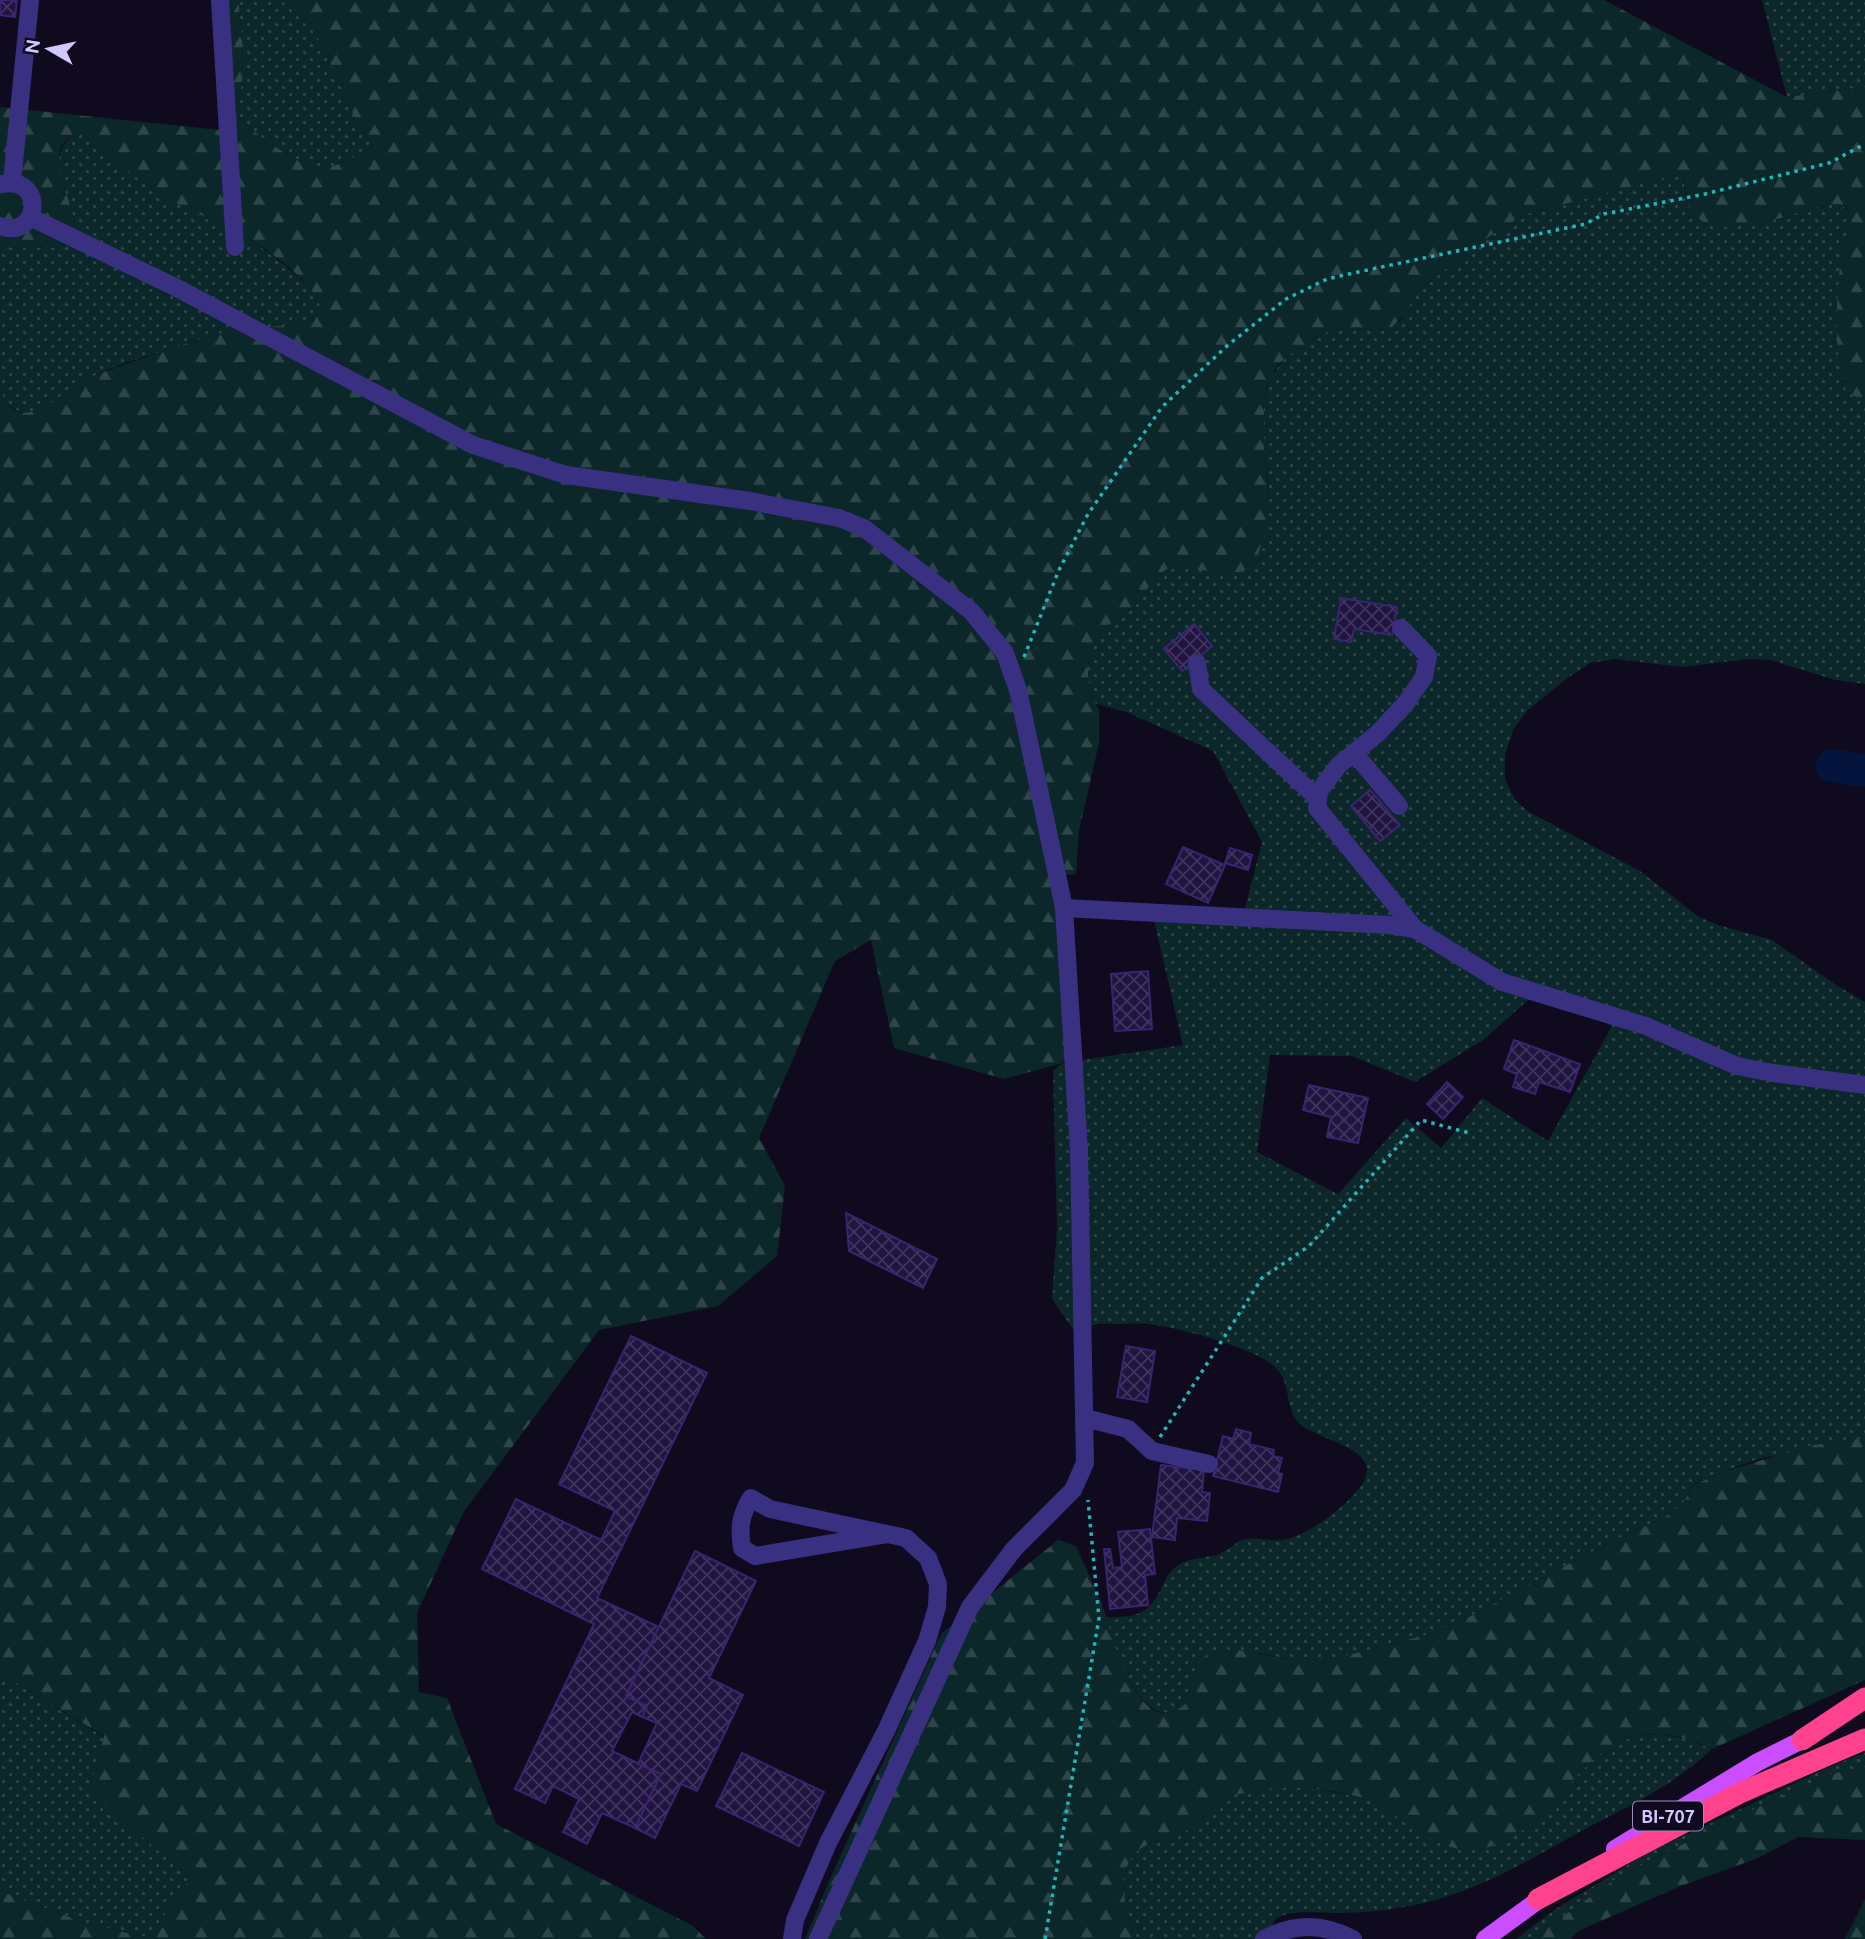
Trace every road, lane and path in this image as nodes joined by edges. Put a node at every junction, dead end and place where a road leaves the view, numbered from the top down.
1 (30, 0) edge
2 (220, 0) edge
3 (1865, 144) edge
4 (6, 183) edge
5 (30, 217) junction
6 (0, 226) edge
7 (235, 247) dead end
8 (1401, 628) dead end
9 (1197, 663) dead end
10 (1015, 682) junction
11 (1354, 753) junction
12 (1318, 799) junction
13 (1399, 806) dead end
14 (1064, 908) junction
15 (1415, 929) junction
16 (1865, 1085) edge
17 (1469, 1133) dead end
18 (1085, 1418) junction
19 (1152, 1451) junction
20 (1085, 1464) junction
21 (1209, 1464) dead end
22 (887, 1534) junction
23 (1865, 1698) edge
24 (1865, 1708) edge
25 (1865, 1739) edge
26 (1802, 1740) junction
27 (1538, 1899) junction
28 (1484, 1937) edge
29 (792, 1939) edge
30 (818, 1939) edge
31 (1045, 1939) edge
32 (1264, 1939) edge
33 (1353, 1939) edge

1 - 4 street
2 - 7 street
3 - 10 path
4 - 5 street
5 - 6 street
5 - 10 street
8 - 11 street
9 - 12 street
10 - 14 street
11 - 12 street
11 - 13 street
12 - 15 street
14 - 15 street
14 - 18 street
15 - 16 street
17 - 19 path
18 - 19 street
18 - 20 street
19 - 21 street
20 - 30 street
20 - 31 path
22 - 22 street
22 - 29 street
23 - 26 highway
24 - 26 main road, BI-707
25 - 27 highway
26 - 27 main road, BI-707
27 - 28 main road, BI-707
32 - 33 street

